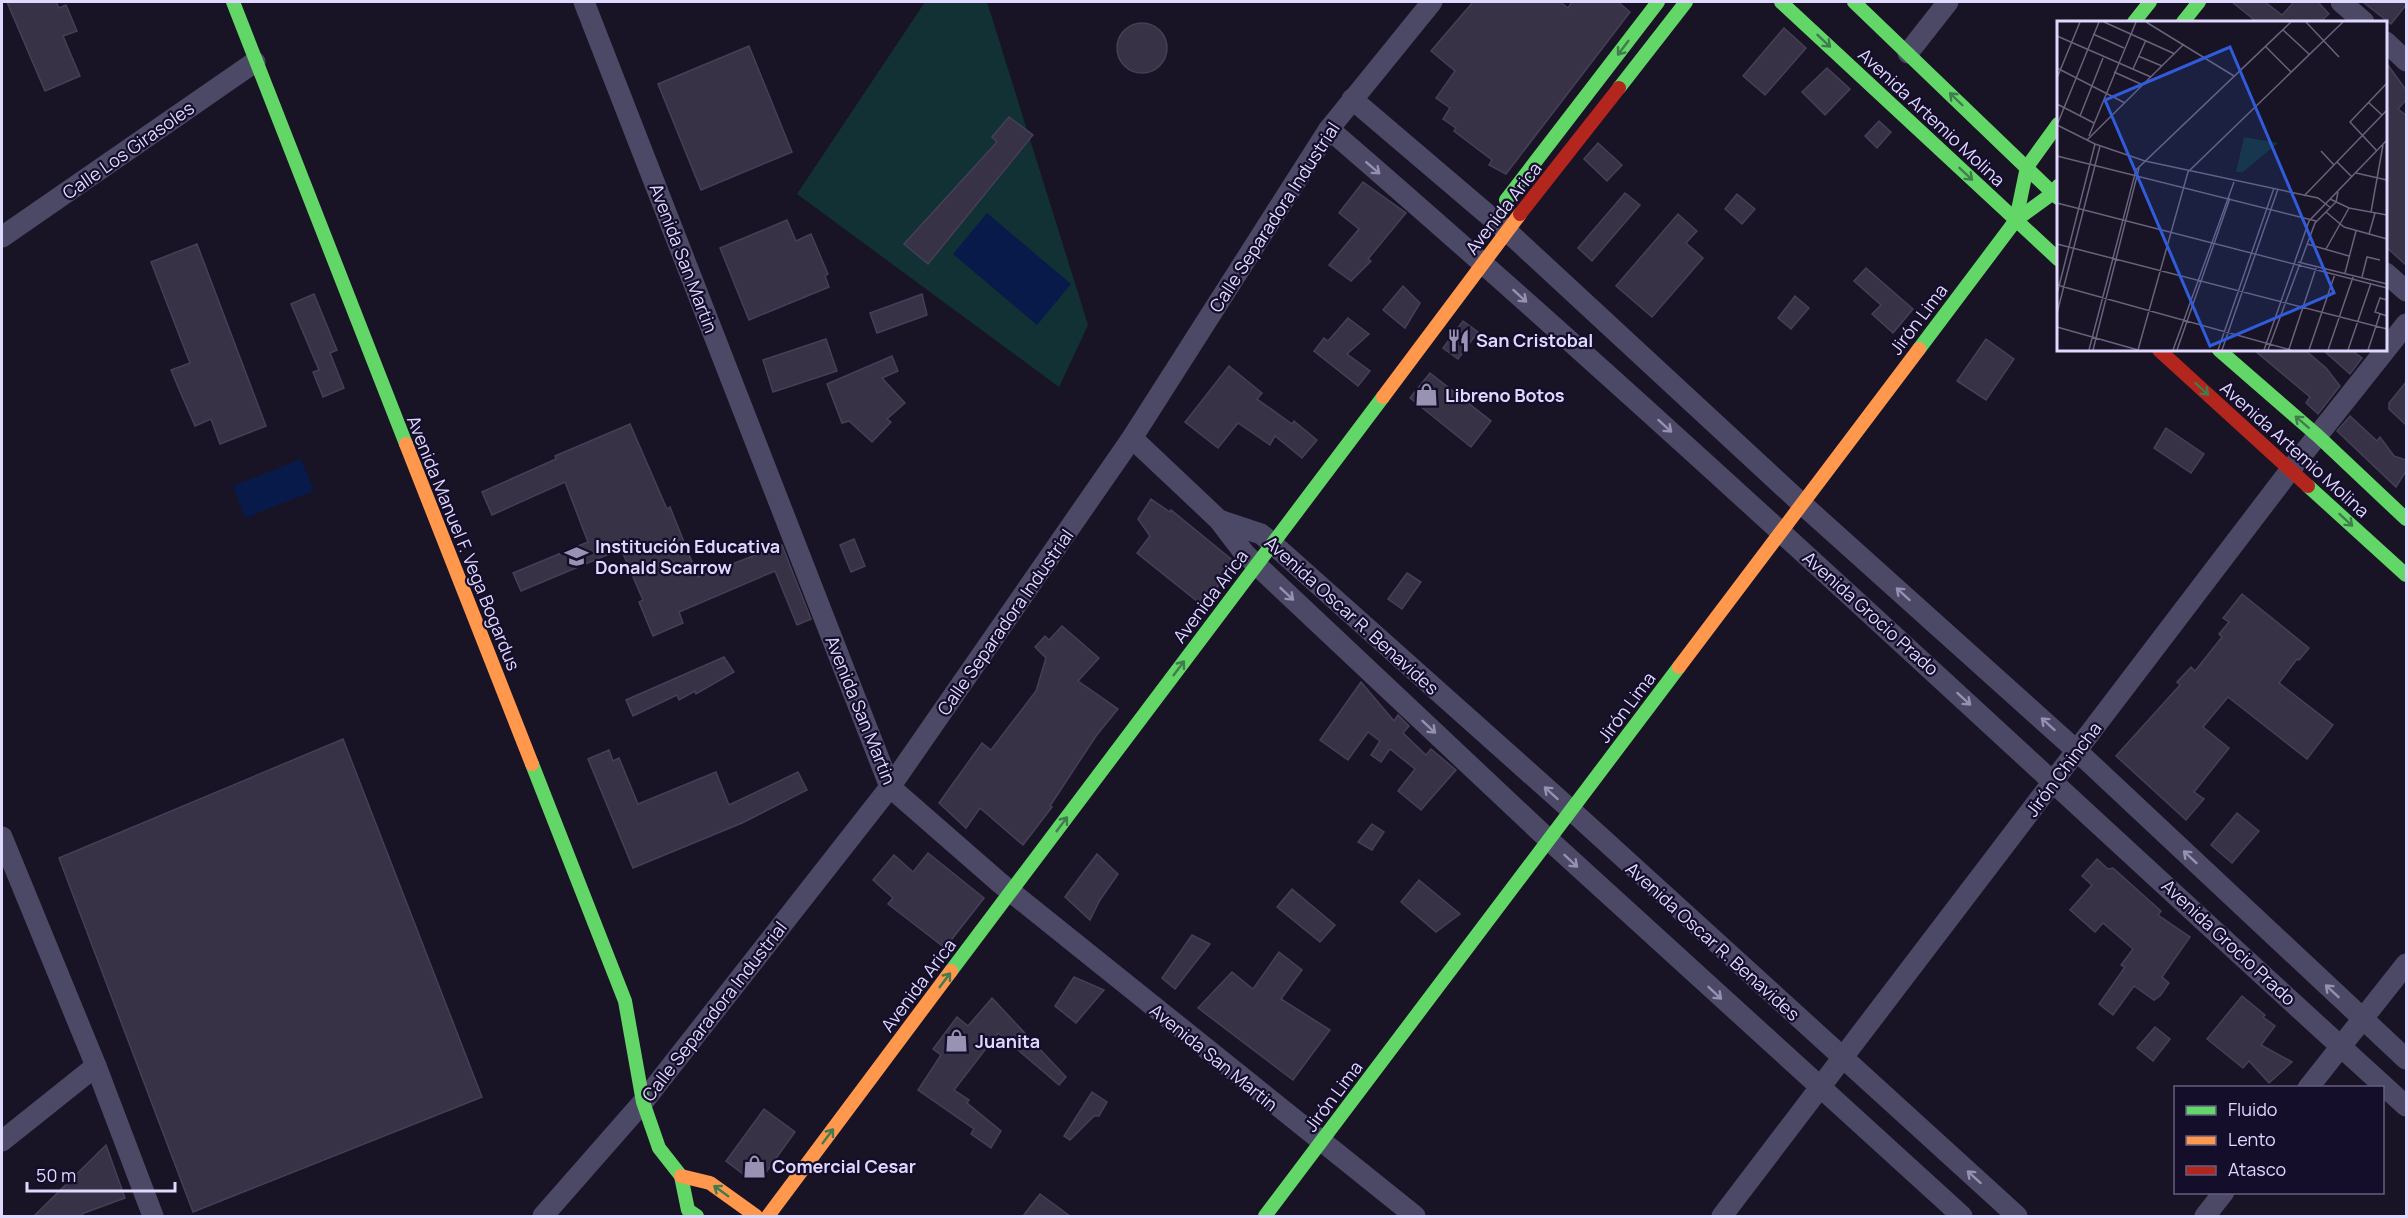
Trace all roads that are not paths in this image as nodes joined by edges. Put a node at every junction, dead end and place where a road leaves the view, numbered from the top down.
1 (233, 2) edge
2 (584, 2) edge
3 (1432, 2) edge
4 (1658, 2) edge
5 (1686, 2) edge
6 (1781, 2) edge
7 (1854, 2) edge
8 (1948, 2) edge
9 (2150, 2) edge
10 (2199, 2) edge
11 (2341, 2) edge
12 (2135, 21) edge
13 (2184, 21) edge
14 (2363, 21) edge
15 (2387, 44) edge
16 (1908, 53) junction
17 (2406, 61) edge
18 (255, 62) junction
19 (1352, 99) junction
20 (2057, 125) edge
21 (1329, 129) junction
22 (2027, 167) junction
23 (2057, 193) edge
24 (2016, 220) junction
25 (1495, 225) junction
26 (2, 237) edge
27 (1472, 253) junction
28 (2057, 258) edge
29 (2387, 275) edge
30 (2406, 291) edge
31 (2406, 324) edge
32 (2387, 348) edge
33 (2160, 351) edge
34 (2220, 351) edge
35 (2385, 351) edge
36 (2318, 436) junction
37 (1132, 438) junction
38 (2291, 469) junction
39 (1802, 504) junction
40 (2406, 519) edge
41 (1219, 520) junction
42 (1781, 531) junction
43 (1267, 534) junction
44 (1247, 561) junction
45 (2406, 575) edge
46 (2077, 751) junction
47 (2054, 781) junction
48 (890, 787) junction
49 (1056, 808) dead end
50 (1571, 810) junction
51 (1549, 840) junction
52 (3, 849) edge
53 (1005, 888) junction
54 (978, 911) dead end
55 (2406, 964) edge
56 (2362, 1019) junction
57 (2341, 1046) junction
58 (1842, 1059) junction
59 (2406, 1059) edge
60 (96, 1066) junction
61 (2310, 1086) edge
62 (1820, 1089) junction
63 (644, 1102) junction
64 (2406, 1106) edge
65 (2, 1141) edge
66 (1321, 1143) junction
67 (681, 1176) junction
68 (2222, 1194) edge
69 (751, 1211) edge
70 (153, 1216) edge
71 (543, 1216) edge
72 (697, 1216) edge
73 (768, 1216) edge
74 (1265, 1216) edge
75 (1416, 1216) edge
76 (1722, 1216) edge
77 (1962, 1216) edge
78 (2017, 1216) edge
79 (2205, 1216) edge

1 - 18 street, Avenida Manuel F. Vega Bogardus
2 - 48 street, Avenida San Martin
3 - 19 street, Calle Separadora Industrial
4 -> 25 street, Avenida Arica
5 - 25 street, Avenida Arica
6 -> 24 street, Avenida Artemio Molina
7 - 16 street, Avenida Artemio Molina
8 - 16 street
9 - 12 street
10 - 13 street
11 - 14 street
15 - 17 street
22 -> 16 street, Avenida Artemio Molina
18 - 26 street, Calle Los Girasoles
18 - 63 street, Avenida Manuel F. Vega Bogardus
19 - 21 street, Calle Separadora Industrial
19 - 25 street, Avenida Grocio Prado
20 - 22 street
21 -> 27 street, Avenida Grocio Prado
21 - 37 street, Calle Separadora Industrial
22 - 23 street, Avenida Artemio Molina
22 - 24 street
23 - 24 street
24 - 28 street, Avenida Artemio Molina
24 - 39 street, Jirón Lima
25 - 27 street, Avenida Arica
25 - 39 street, Avenida Grocio Prado
27 -> 42 street, Avenida Grocio Prado
27 - 43 street, Avenida Arica
29 - 30 street
31 - 32 street, Jirón Chincha
33 -> 38 street, Avenida Artemio Molina
36 -> 34 street, Avenida Artemio Molina
35 - 36 street, Jirón Chincha
36 - 38 street, Jirón Chincha
36 - 40 street, Avenida Artemio Molina
37 - 41 street
37 - 48 street, Calle Separadora Industrial
38 -> 45 street, Avenida Artemio Molina
38 - 46 street, Jirón Chincha
39 - 42 street, Jirón Lima
46 -> 39 street, Avenida Grocio Prado
41 - 43 street, Avenida Oscar R. Benavides
41 - 44 street, Avenida Oscar R. Benavides
42 -> 47 street, Avenida Grocio Prado
42 - 50 street, Jirón Lima
43 - 44 street, Avenida Arica
50 -> 43 street, Avenida Oscar R. Benavides
44 -> 51 street, Avenida Oscar R. Benavides
53 -> 44 street, Avenida Arica
46 - 47 street, Jirón Chincha
56 -> 46 street, Avenida Grocio Prado
47 - 57 street, Avenida Grocio Prado
47 - 58 street, Jirón Chincha
48 - 53 street, Avenida San Martin
48 - 63 street, Calle Separadora Industrial
49 - 53 street, Avenida Arica
50 - 51 street, Jirón Lima
50 - 58 street, Avenida Oscar R. Benavides
51 -> 62 street, Avenida Oscar R. Benavides
51 - 66 street, Jirón Lima
52 - 60 street
53 - 54 street, Avenida Arica
53 - 66 street, Avenida San Martin
73 -> 53 street, Avenida Arica
55 - 56 street
56 - 57 street
56 - 59 street, Avenida Grocio Prado
57 - 61 street
57 - 64 street, Avenida Grocio Prado
58 - 62 street, Jirón Chincha
78 -> 58 street, Avenida Oscar R. Benavides
60 - 65 street
60 - 70 street
62 - 76 street, Jirón Chincha
62 - 77 street, Avenida Oscar R. Benavides
63 - 67 street, Avenida Manuel F. Vega Bogardus
63 - 71 street, Calle Separadora Industrial
66 - 74 street, Jirón Lima
66 - 75 street, Avenida San Martin
69 -> 67 street
67 - 72 street
68 - 79 street

